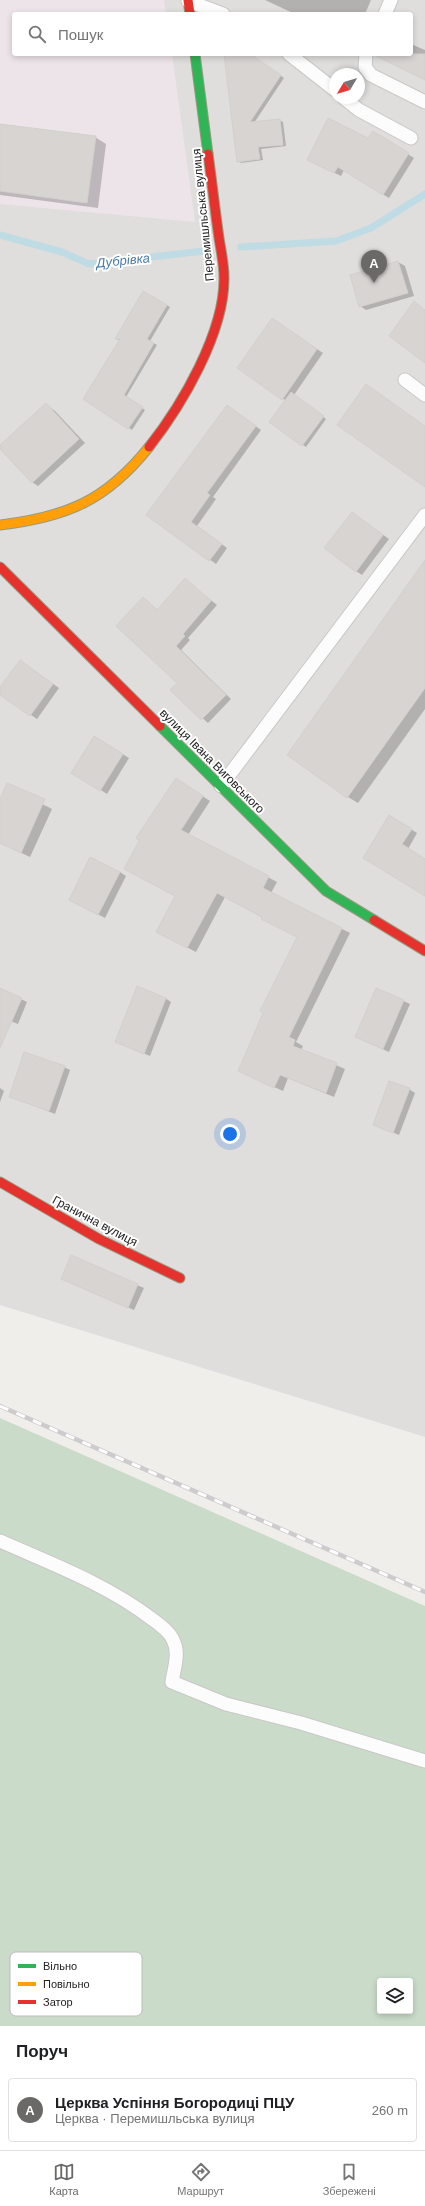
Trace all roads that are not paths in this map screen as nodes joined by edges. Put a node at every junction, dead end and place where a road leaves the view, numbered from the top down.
1 (188, 0) edge
2 (391, 0) edge
3 (190, 12) edge
4 (218, 12) edge
5 (386, 12) edge
6 (195, 56) edge
7 (292, 56) edge
8 (366, 56) edge
9 (329, 85) edge
10 (425, 102) edge
11 (352, 104) edge
12 (411, 138) dead end
13 (404, 380) dead end
14 (425, 395) edge
15 (425, 515) edge
16 (0, 525) edge
17 (0, 567) edge
18 (221, 786) junction
19 (425, 951) edge
20 (0, 1182) edge
21 (180, 1278) dead end
22 (0, 1541) edge
23 (425, 1761) edge

1 - 3 street
1 - 4 lane
2 - 5 lane
6 - 16 street, Перемишльська вулиця
7 - 9 lane
8 - 10 lane
11 - 12 lane
13 - 14 lane
15 - 18 lane
17 - 18 street, вулиця Івана Виговського
18 - 19 street, вулиця Івана Виговського
20 - 21 street, Гранична вулиця
22 - 23 lane

